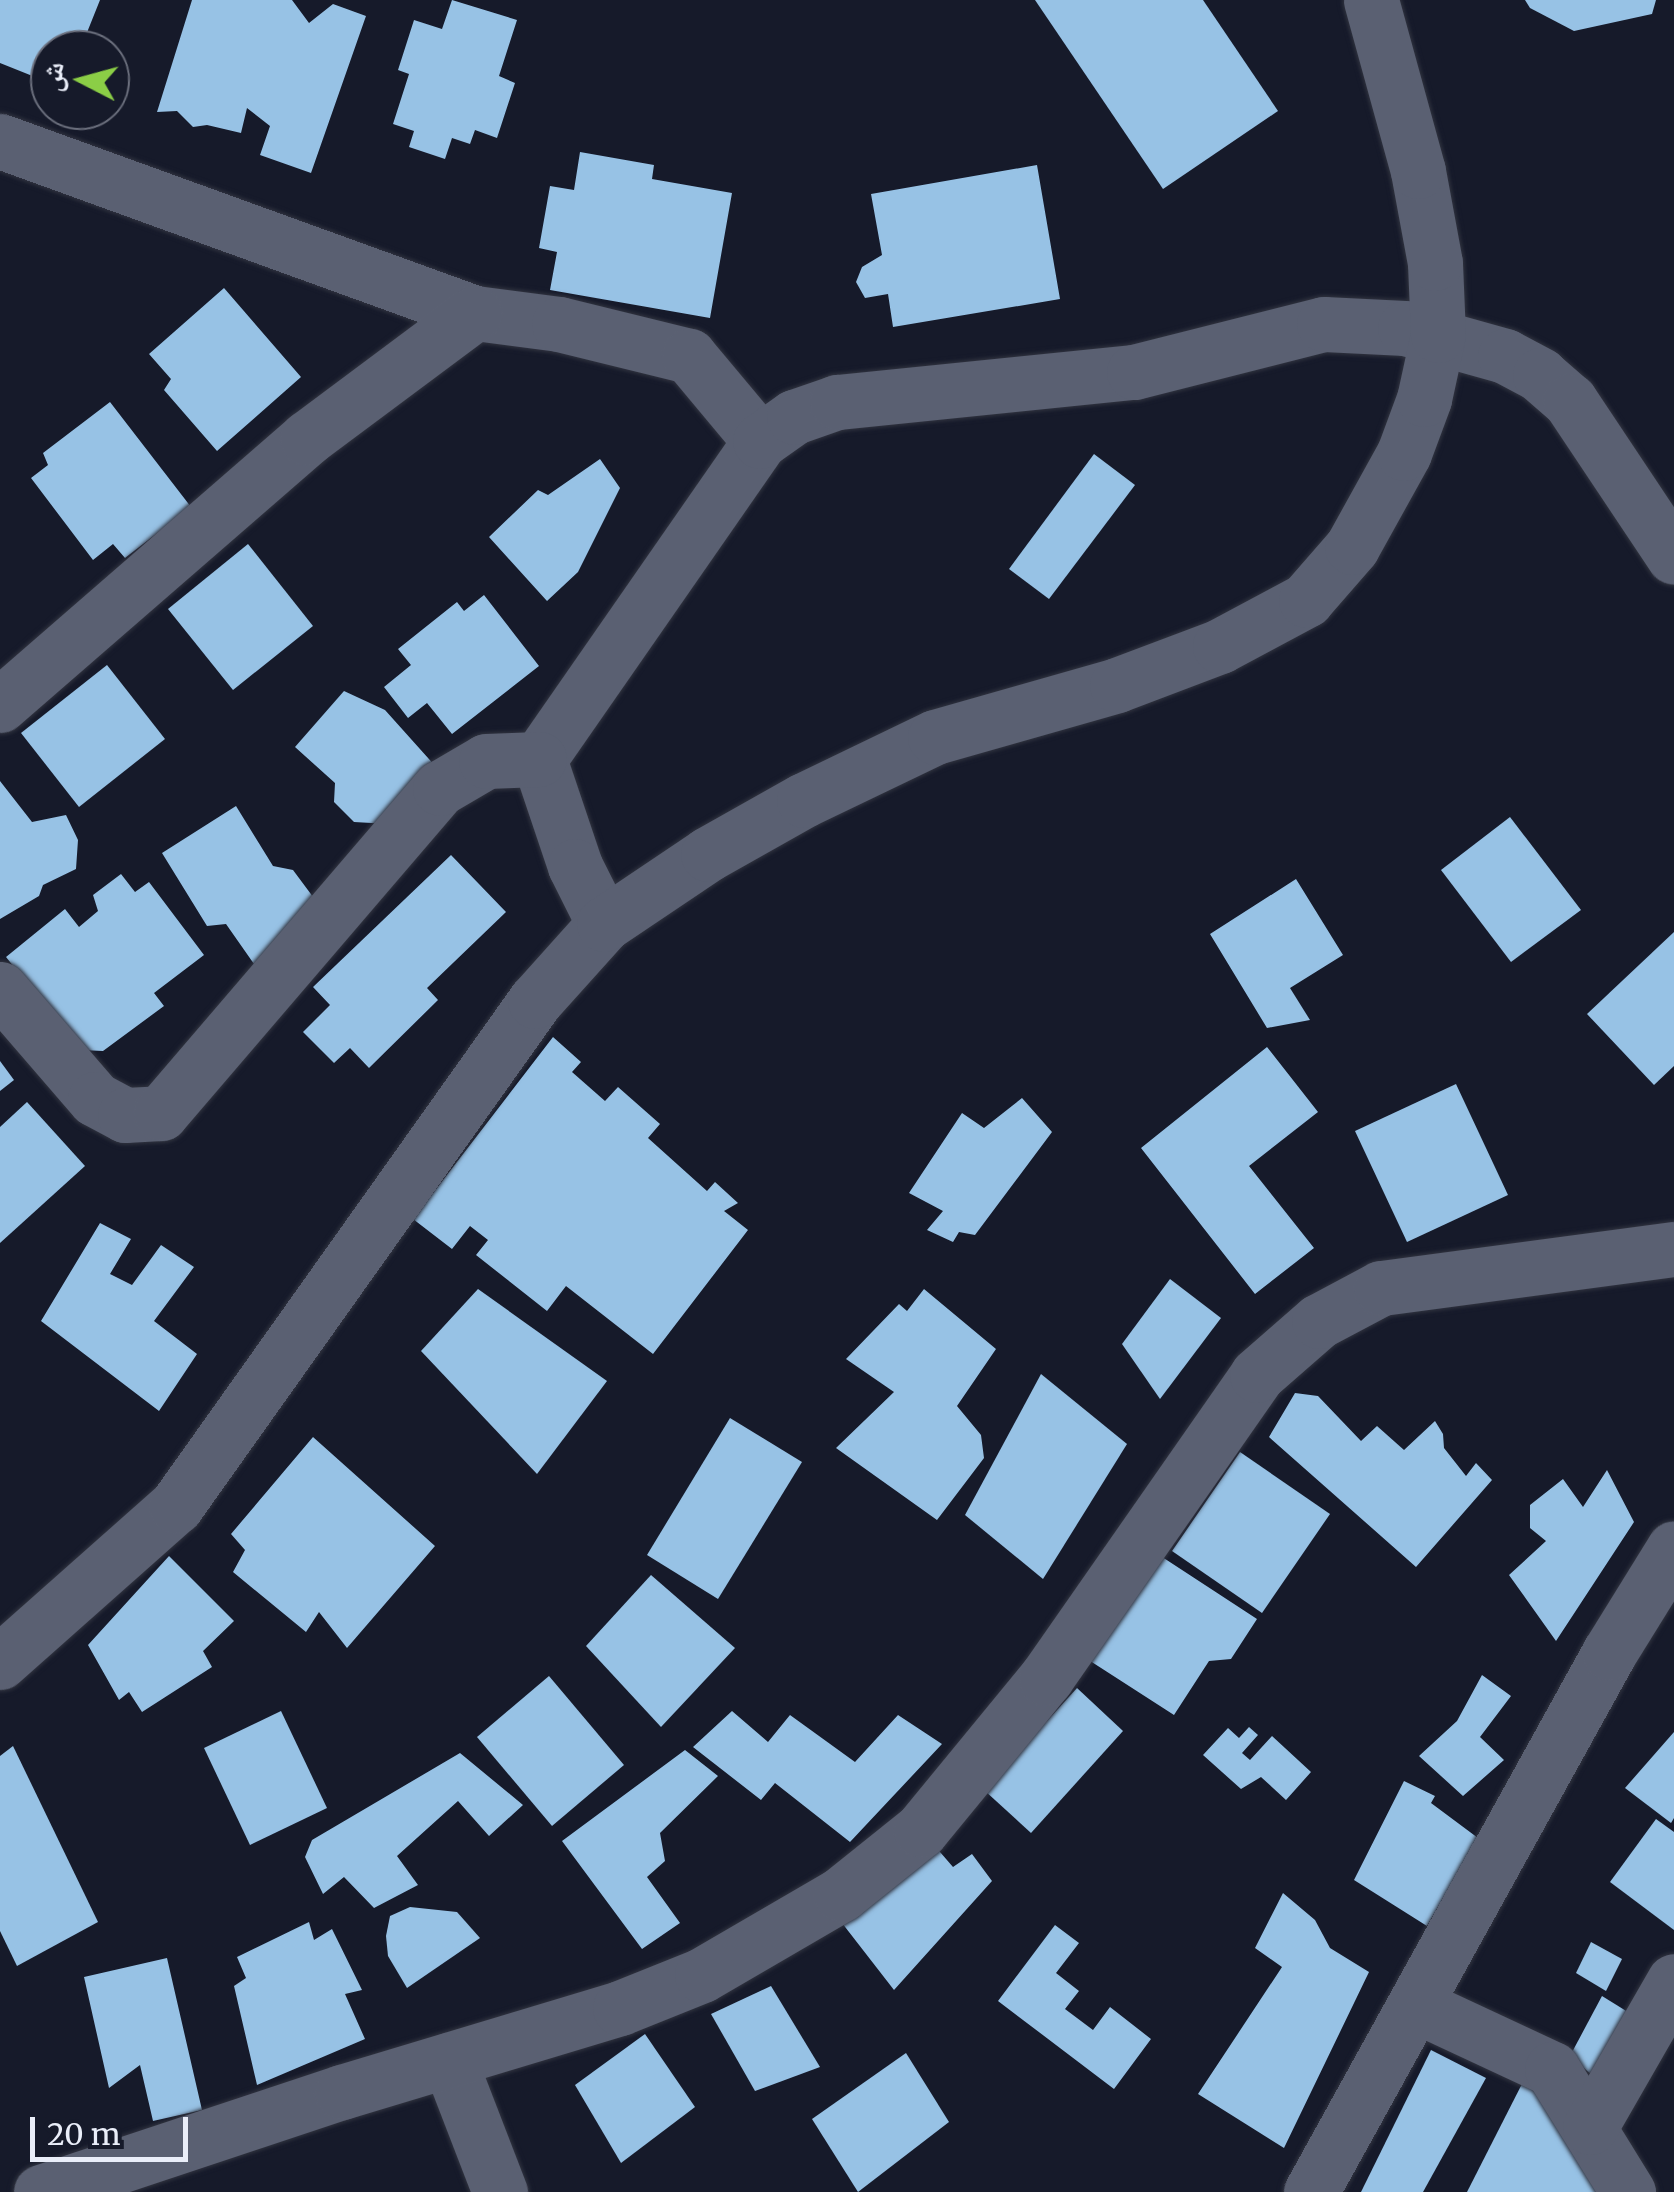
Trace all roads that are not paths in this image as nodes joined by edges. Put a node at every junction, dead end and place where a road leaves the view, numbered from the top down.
1 (1371, 0) edge
2 (0, 141) edge
3 (475, 312) junction
4 (1438, 335) junction
5 (760, 441) junction
6 (1674, 558) edge
7 (0, 704) edge
8 (539, 758) junction
9 (604, 924) junction
10 (0, 989) edge
11 (1674, 1249) edge
12 (1674, 1548) edge
13 (0, 1662) edge
14 (1674, 1981) edge
15 (1416, 2005) junction
16 (449, 2060) junction
17 (1590, 2127) junction
18 (42, 2192) edge
19 (500, 2192) edge
20 (1311, 2192) edge
21 (1628, 2192) edge

1 - 4 street
2 - 3 street
3 - 5 street
3 - 7 street
4 - 5 street
4 - 6 street
4 - 9 street
5 - 8 street
8 - 9 street
8 - 10 street
9 - 13 street
11 - 16 street
12 - 15 street
14 - 17 street
15 - 17 street
15 - 20 street
16 - 18 street
16 - 19 street
17 - 21 street

